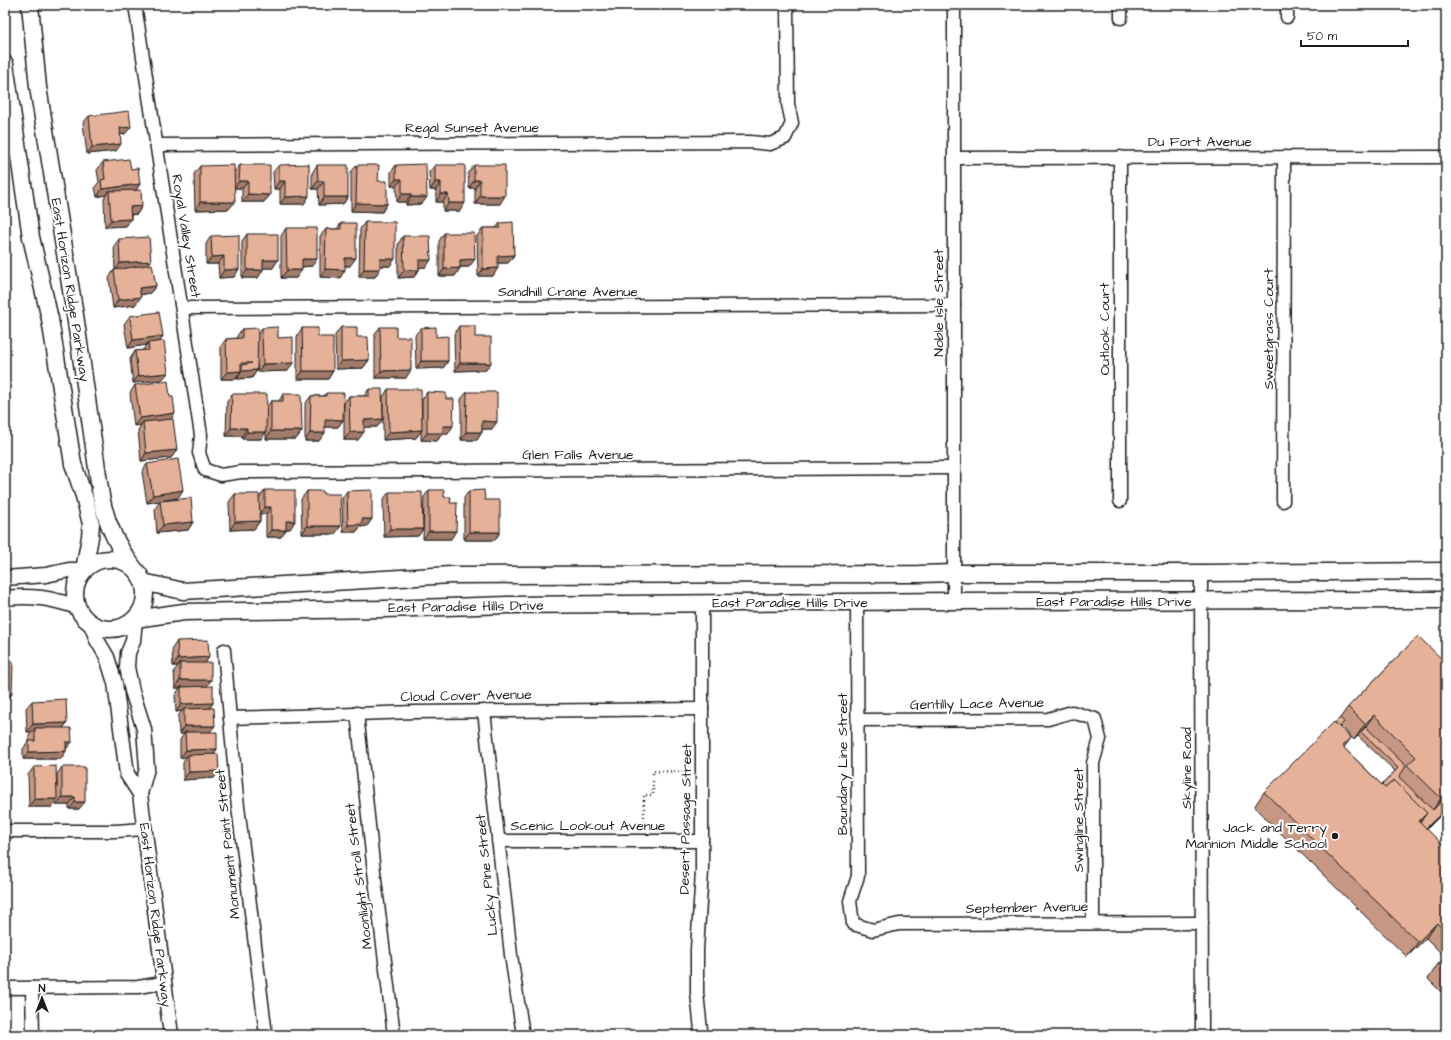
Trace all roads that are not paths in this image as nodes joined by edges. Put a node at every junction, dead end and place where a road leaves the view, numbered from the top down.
1 (30, 5) edge
2 (135, 5) edge
3 (787, 5) edge
4 (954, 5) edge
5 (1121, 5) edge
6 (1121, 18) dead end
7 (5, 64) edge
8 (156, 145) junction
9 (12, 149) edge
10 (1284, 157) junction
11 (1446, 157) edge
12 (954, 158) junction
13 (1120, 158) junction
14 (954, 305) junction
15 (182, 308) junction
16 (953, 468) junction
17 (204, 470) joint
18 (1120, 501) dead end
19 (1283, 501) dead end
20 (133, 567) junction
21 (84, 570) junction
22 (1446, 571) edge
23 (954, 573) junction
24 (1201, 573) junction
25 (5, 578) edge
26 (143, 582) junction
27 (5, 598) edge
28 (1446, 600) edge
29 (954, 601) junction
30 (1201, 602) junction
31 (857, 603) junction
32 (702, 604) junction
33 (77, 607) junction
34 (135, 620) junction
35 (91, 624) junction
36 (224, 650) dead end
37 (702, 709) junction
38 (484, 711) junction
39 (357, 713) junction
40 (230, 718) junction
41 (1095, 719) joint
42 (858, 720) junction
43 (140, 794) junction
44 (144, 829) junction
45 (5, 832) edge
46 (498, 840) junction
47 (702, 841) junction
48 (1093, 922) junction
49 (1202, 923) junction
50 (853, 924) joint
51 (163, 983) junction
52 (5, 988) edge
53 (32, 988) junction
54 (33, 1035) edge
55 (171, 1035) edge
56 (266, 1035) edge
57 (394, 1035) edge
58 (523, 1035) edge
59 (699, 1035) edge
60 (1202, 1035) edge

1 - 20 main road, East Horizon Ridge Parkway
2 - 8 street, Royal Valley Street
3 - 8 street, Regal Sunset Avenue
4 - 12 street, Noble Isle Street
5 - 6 street
7 - 9 main road, East Horizon Ridge Parkway
8 - 15 street, Royal Valley Street
9 - 21 main road, East Horizon Ridge Parkway
10 - 11 street, Du Fort Avenue
10 - 13 street, Du Fort Avenue
10 - 19 street, Sweetgrass Court
12 - 13 street, Du Fort Avenue
12 - 14 street, Noble Isle Street
13 - 18 street, Outlook Court
14 - 15 street, Sandhill Crane Avenue
14 - 16 street, Noble Isle Street
15 - 17 street, Royal Valley Street
16 - 17 street, Glen Falls Avenue
16 - 23 street, Noble Isle Street
20 - 21 main road
20 - 26 main road
21 - 25 street
21 - 33 main road
22 - 24 main road, East Paradise Hills Drive
23 - 24 main road, East Paradise Hills Drive
23 - 26 main road, East Paradise Hills Drive
23 - 29 street, Noble Isle Street
24 - 30 street, Skyline Road
26 - 34 main road
27 - 33 street
28 - 30 main road, East Paradise Hills Drive
29 - 30 main road, East Paradise Hills Drive
29 - 31 main road, East Paradise Hills Drive
30 - 49 street, Skyline Road
31 - 32 main road, East Paradise Hills Drive
31 - 42 street, Boundary Line Street
32 - 34 main road, East Paradise Hills Drive
32 - 37 street, Desert Passage Street
33 - 35 main road
34 - 35 main road
34 - 43 street, East Horizon Ridge Parkway
35 - 43 street, East Horizon Ridge Parkway
36 - 40 street, Monument Point Street
37 - 38 street, Cloud Cover Avenue
37 - 47 street, Desert Passage Street
38 - 39 street, Cloud Cover Avenue
38 - 46 street, Lucky Pine Street
39 - 40 street, Cloud Cover Avenue
39 - 57 street, Moonlight Stroll Street
40 - 56 street, Monument Point Street
41 - 42 street, Gentilly Lace Avenue
41 - 48 street, Swingline Street
42 - 50 street, Boundary Line Street
43 - 44 street, East Horizon Ridge Parkway
44 - 45 street
44 - 51 street, East Horizon Ridge Parkway
46 - 47 street, Scenic Lookout Avenue
46 - 58 street, Lucky Pine Street
47 - 59 street, Desert Passage Street
48 - 49 street, September Avenue
48 - 50 street, September Avenue
49 - 60 street, Skyline Road
51 - 53 street
51 - 55 street, East Horizon Ridge Parkway
52 - 53 street
53 - 54 street

